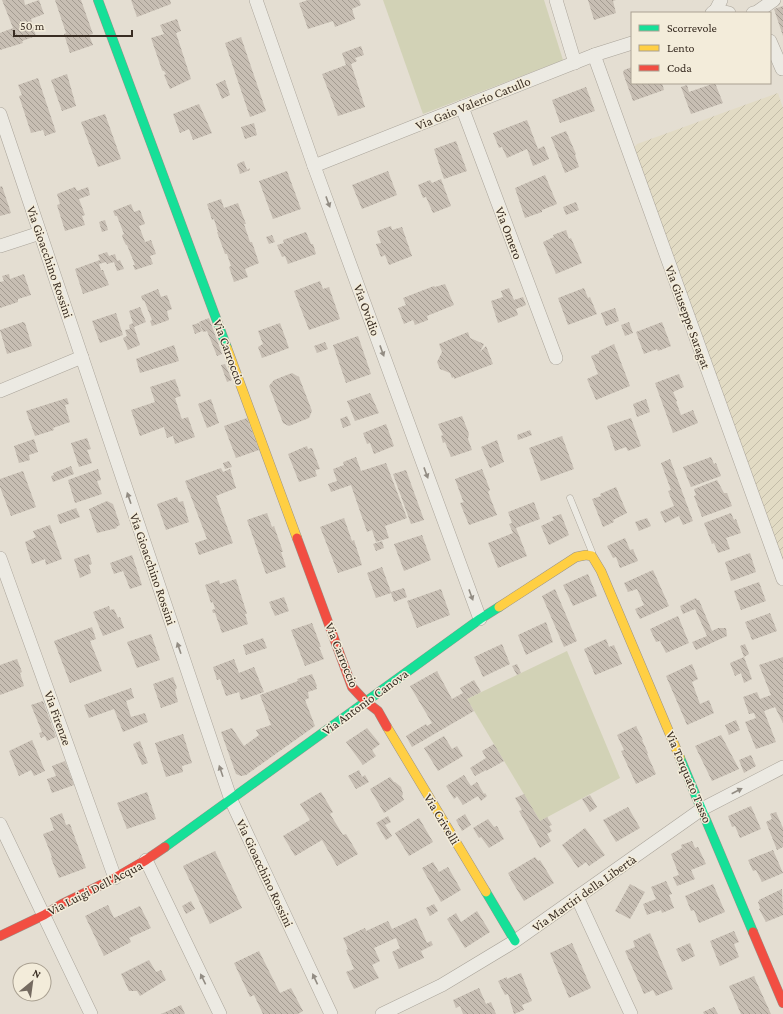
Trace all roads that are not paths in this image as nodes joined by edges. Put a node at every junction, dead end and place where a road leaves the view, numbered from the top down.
1 (98, 0) edge
2 (256, 0) edge
3 (556, 0) edge
4 (774, 0) edge
5 (717, 8) edge
6 (727, 12) edge
7 (757, 12) edge
8 (631, 42) edge
9 (771, 43) edge
10 (594, 55) junction
11 (575, 62) junction
12 (782, 69) edge
13 (462, 107) junction
14 (0, 114) edge
15 (314, 166) junction
16 (40, 233) junction
17 (0, 246) edge
18 (82, 357) junction
19 (556, 358) dead end
20 (0, 391) edge
21 (570, 498) dead end
22 (592, 556) junction
23 (0, 558) edge
24 (783, 579) edge
25 (480, 619) junction
26 (365, 701) junction
27 (783, 767) edge
28 (231, 800) junction
29 (702, 809) junction
30 (0, 824) edge
31 (146, 860) junction
32 (115, 878) junction
33 (577, 897) junction
34 (44, 915) junction
35 (0, 936) edge
36 (514, 941) junction
37 (783, 1003) edge
38 (91, 1014) edge
39 (220, 1014) edge
40 (331, 1014) edge
41 (382, 1014) edge
42 (631, 1014) edge

1 - 26 street, Via Carroccio
2 - 15 street, Via Ovidio
3 - 11 street
4 - 7 street
5 - 6 street
8 - 10 street, Via Gaio Valerio Catullo
9 - 12 street
10 - 11 street, Via Gaio Valerio Catullo
10 - 24 street, Via Giuseppe Saragat
11 - 13 street, Via Gaio Valerio Catullo
13 - 15 street, Via Gaio Valerio Catullo
13 - 19 street, Via Omero
14 - 16 street, Via Gioacchino Rossini
15 -> 25 street, Via Ovidio
16 - 17 street
16 - 18 street, Via Gioacchino Rossini
18 - 20 street
28 -> 18 street, Via Gioacchino Rossini
21 - 22 lane
22 - 25 street, Via Antonio Canova
22 - 29 street, Via Torquato Tasso
23 - 32 street, Via Firenze
25 - 26 street, Via Antonio Canova
26 - 28 street, Via Antonio Canova
26 - 36 street, Via Crivelli
29 -> 27 street, Via Martiri della Libertà
28 - 31 street, Via Antonio Canova
40 -> 28 street, Via Gioacchino Rossini
29 - 33 street, Via Martiri della Libertà
29 - 37 street, Via Torquato Tasso
30 - 34 street
31 - 32 street, Via Luigi Dell'Acqua
39 -> 31 street, Via Luigi Dell'Acqua
32 - 34 street, Via Luigi Dell'Acqua
33 - 36 street, Via Martiri della Libertà
33 - 42 street
34 - 35 street, Via Luigi Dell'Acqua
34 - 38 street
36 - 41 street, Via Martiri della Libertà

